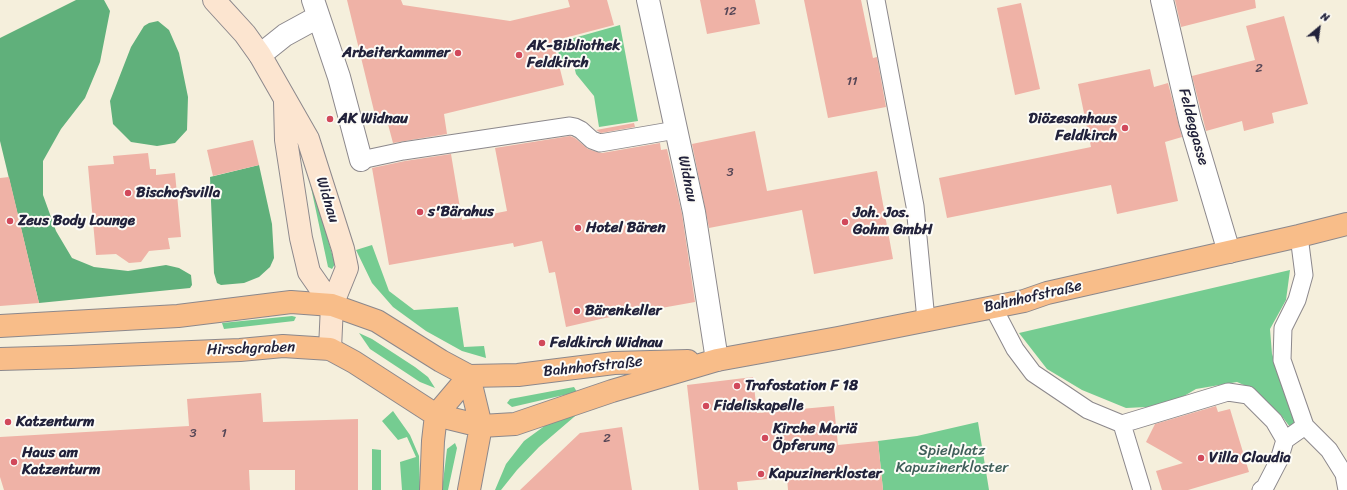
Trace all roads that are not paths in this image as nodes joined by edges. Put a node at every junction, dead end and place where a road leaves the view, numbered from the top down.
1 (214, 0) edge
2 (648, 0) edge
3 (876, 0) edge
4 (1162, 0) edge
5 (316, 8) edge
6 (260, 55) junction
7 (285, 97) junction
8 (676, 130) junction
9 (361, 160) joint
10 (1347, 224) edge
11 (1299, 236) junction
12 (1229, 252) junction
13 (332, 305) junction
14 (992, 307) junction
15 (926, 320) junction
16 (0, 326) edge
17 (330, 349) junction
18 (0, 359) edge
19 (717, 360) junction
20 (469, 376) junction
21 (436, 415) junction
22 (1122, 424) junction
23 (481, 426) junction
24 (1305, 426) junction
25 (1285, 440) junction
26 (431, 490) edge
27 (470, 490) edge
28 (1142, 490) edge
29 (1261, 490) edge
30 (1347, 490) edge

1 - 6 main road, Widnau
2 - 8 street, Widnau
3 - 15 lane
4 - 12 street, Feldeggasse
5 - 6 street
5 - 9 street
6 - 7 main road, Widnau
7 - 13 main road, Widnau
7 - 13 main road, Widnau
8 - 9 lane
8 - 19 street, Widnau
10 - 11 main road, Bahnhofstraße
11 - 12 main road, Bahnhofstraße
11 - 24 lane
12 - 14 main road, Bahnhofstraße
13 - 16 main road
13 - 17 main road, Widnau
13 - 20 main road
14 - 15 main road, Bahnhofstraße
14 - 22 lane
15 - 19 main road, Bahnhofstraße
17 - 18 main road, Hirschgraben
17 - 21 main road, Hirschgraben
19 - 20 main road, Bahnhofstraße
19 - 23 main road, Bahnhofstraße
20 - 21 main road
20 - 23 main road
21 - 23 main road, Hirschgraben
21 - 26 main road
22 - 25 lane
22 - 28 lane
23 - 27 main road
24 - 25 lane
24 - 30 lane
25 - 29 lane

